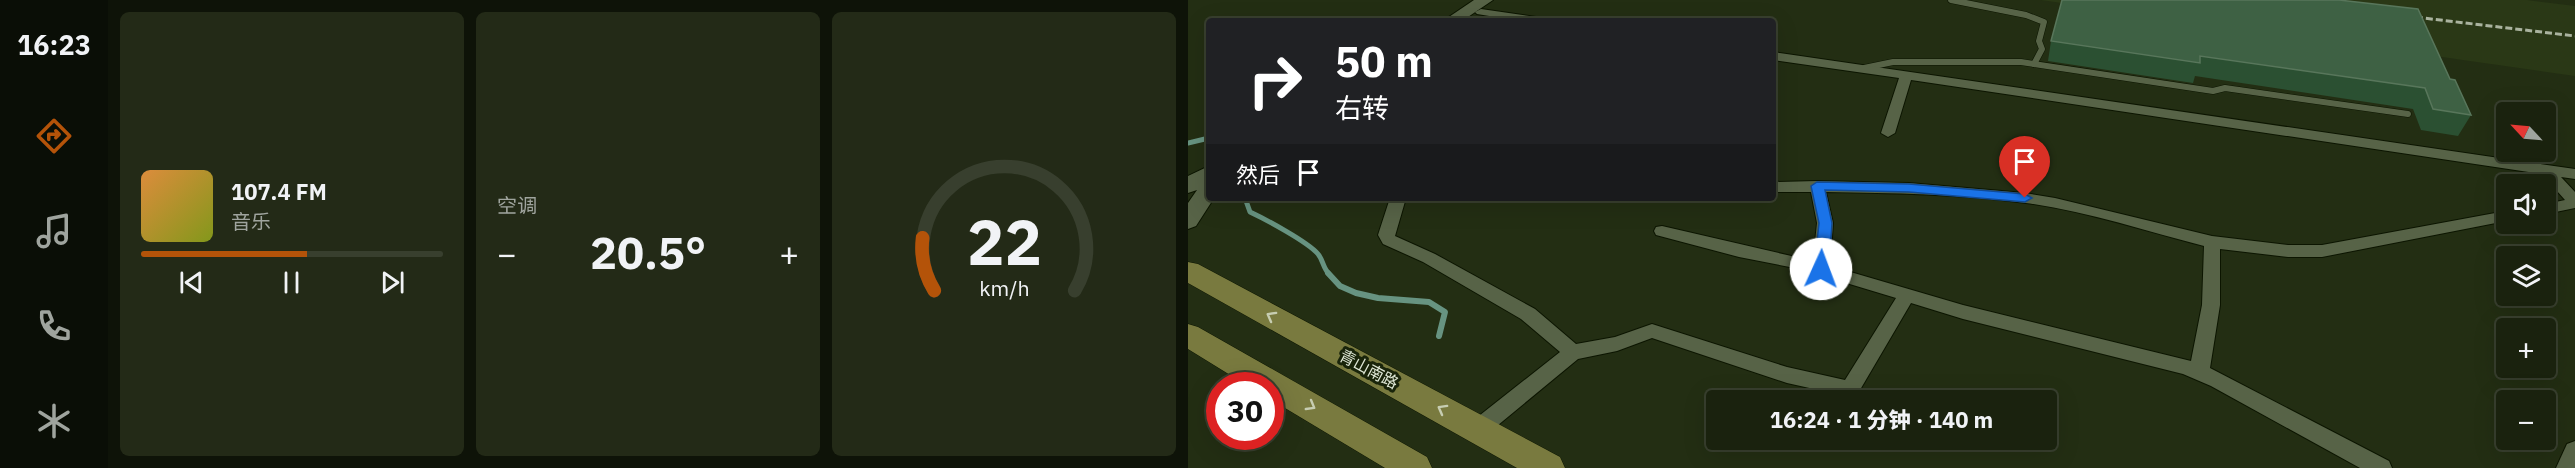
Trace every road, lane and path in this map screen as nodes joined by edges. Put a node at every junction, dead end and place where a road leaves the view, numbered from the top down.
1 (1500, 0) edge
2 (1951, 0) edge
3 (1478, 11) edge
4 (1459, 18) edge
5 (1524, 18) edge
6 (1776, 56) edge
7 (2034, 64) junction
8 (1861, 69) junction
9 (1906, 76) junction
10 (2409, 114) dead end
11 (1888, 133) dead end
12 (1206, 169) edge
13 (2548, 171) junction
14 (1206, 174) edge
15 (2575, 174) edge
16 (1188, 175) edge
17 (1188, 186) edge
18 (1817, 186) junction
19 (1776, 187) edge
20 (1206, 190) edge
21 (1206, 193) edge
22 (1188, 200) edge
23 (1397, 201) edge
24 (2575, 202) edge
25 (2556, 207) edge
26 (2496, 218) edge
27 (1188, 221) edge
28 (1662, 231) dead end
29 (2212, 242) junction
30 (1821, 269) junction
31 (1190, 270) edge
32 (1907, 295) junction
33 (1188, 335) edge
34 (1573, 352) junction
35 (2199, 372) junction
36 (1478, 429) junction
37 (2575, 451) edge
38 (1414, 468) edge
39 (1548, 468) edge
40 (2381, 468) edge
41 (2567, 468) edge

1 - 3 street
2 - 7 lane
3 - 4 street
3 - 5 street
6 - 8 street
7 - 8 lane
7 - 10 lane
8 - 9 street
9 - 11 street
9 - 13 street
12 - 16 street
13 - 15 street
13 - 24 street
14 - 17 street
18 - 19 street
18 - 29 street
18 - 30 street
20 - 22 street
21 - 27 street
23 - 34 street
24 - 25 street
26 - 29 street
28 - 30 street
29 - 35 street
30 - 32 street
36 -> 31 main road, 青山南路
32 - 34 street
32 - 35 street
33 -> 38 main road
34 - 36 street
35 - 40 street
36 - 39 main road, 青山南路
37 - 41 street

